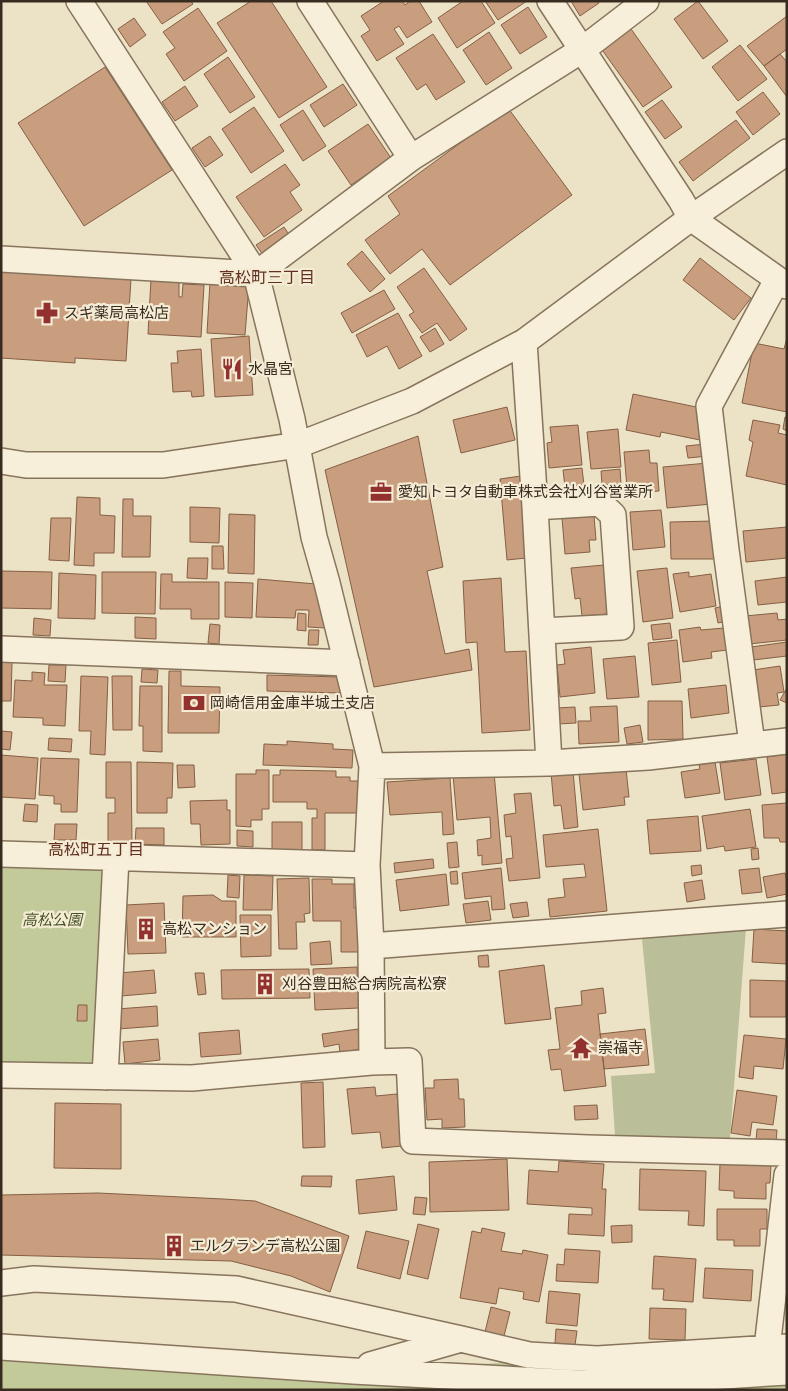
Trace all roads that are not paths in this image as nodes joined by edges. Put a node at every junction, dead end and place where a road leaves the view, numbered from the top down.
1 (79, 1) edge
2 (310, 1) edge
3 (550, 1) edge
4 (646, 1) edge
5 (582, 50) junction
6 (787, 152) edge
7 (411, 158) junction
8 (691, 218) junction
9 (1, 259) edge
10 (256, 274) junction
11 (782, 283) edge
12 (524, 342) junction
13 (298, 444) junction
14 (1, 461) edge
15 (535, 507) junction
16 (542, 631) junction
17 (1, 649) edge
18 (347, 663) junction
19 (787, 741) edge
20 (752, 744) junction
21 (549, 763) junction
22 (372, 766) junction
23 (1, 854) edge
24 (116, 858) junction
25 (368, 865) junction
26 (787, 914) edge
27 (372, 946) junction
28 (372, 1062) junction
29 (1, 1075) edge
30 (105, 1078) junction
31 (787, 1153) edge
32 (787, 1175) edge
33 (1, 1283) edge
34 (461, 1339) junction
35 (1, 1346) edge
36 (777, 1347) edge
37 (353, 1371) junction
38 (787, 1372) edge

1 - 10 street
2 - 7 street
3 - 5 street
4 - 5 street
5 - 7 street
5 - 8 street
6 - 8 street
7 - 10 street
8 - 11 street
8 - 12 street
9 - 10 street
10 - 13 street
11 - 20 street
12 - 13 street
12 - 15 street
13 - 14 street
13 - 18 street
15 - 16 street
15 - 16 street
16 - 21 street
17 - 18 street
18 - 22 street
19 - 20 street
20 - 21 street
21 - 22 street
22 - 25 street
23 - 24 street
24 - 25 street
24 - 30 street
25 - 27 street
26 - 27 street
27 - 28 street
28 - 30 street
28 - 31 street
29 - 30 street
32 - 36 street
33 - 34 street
34 - 36 street
34 - 37 street
35 - 37 street
37 - 38 street

